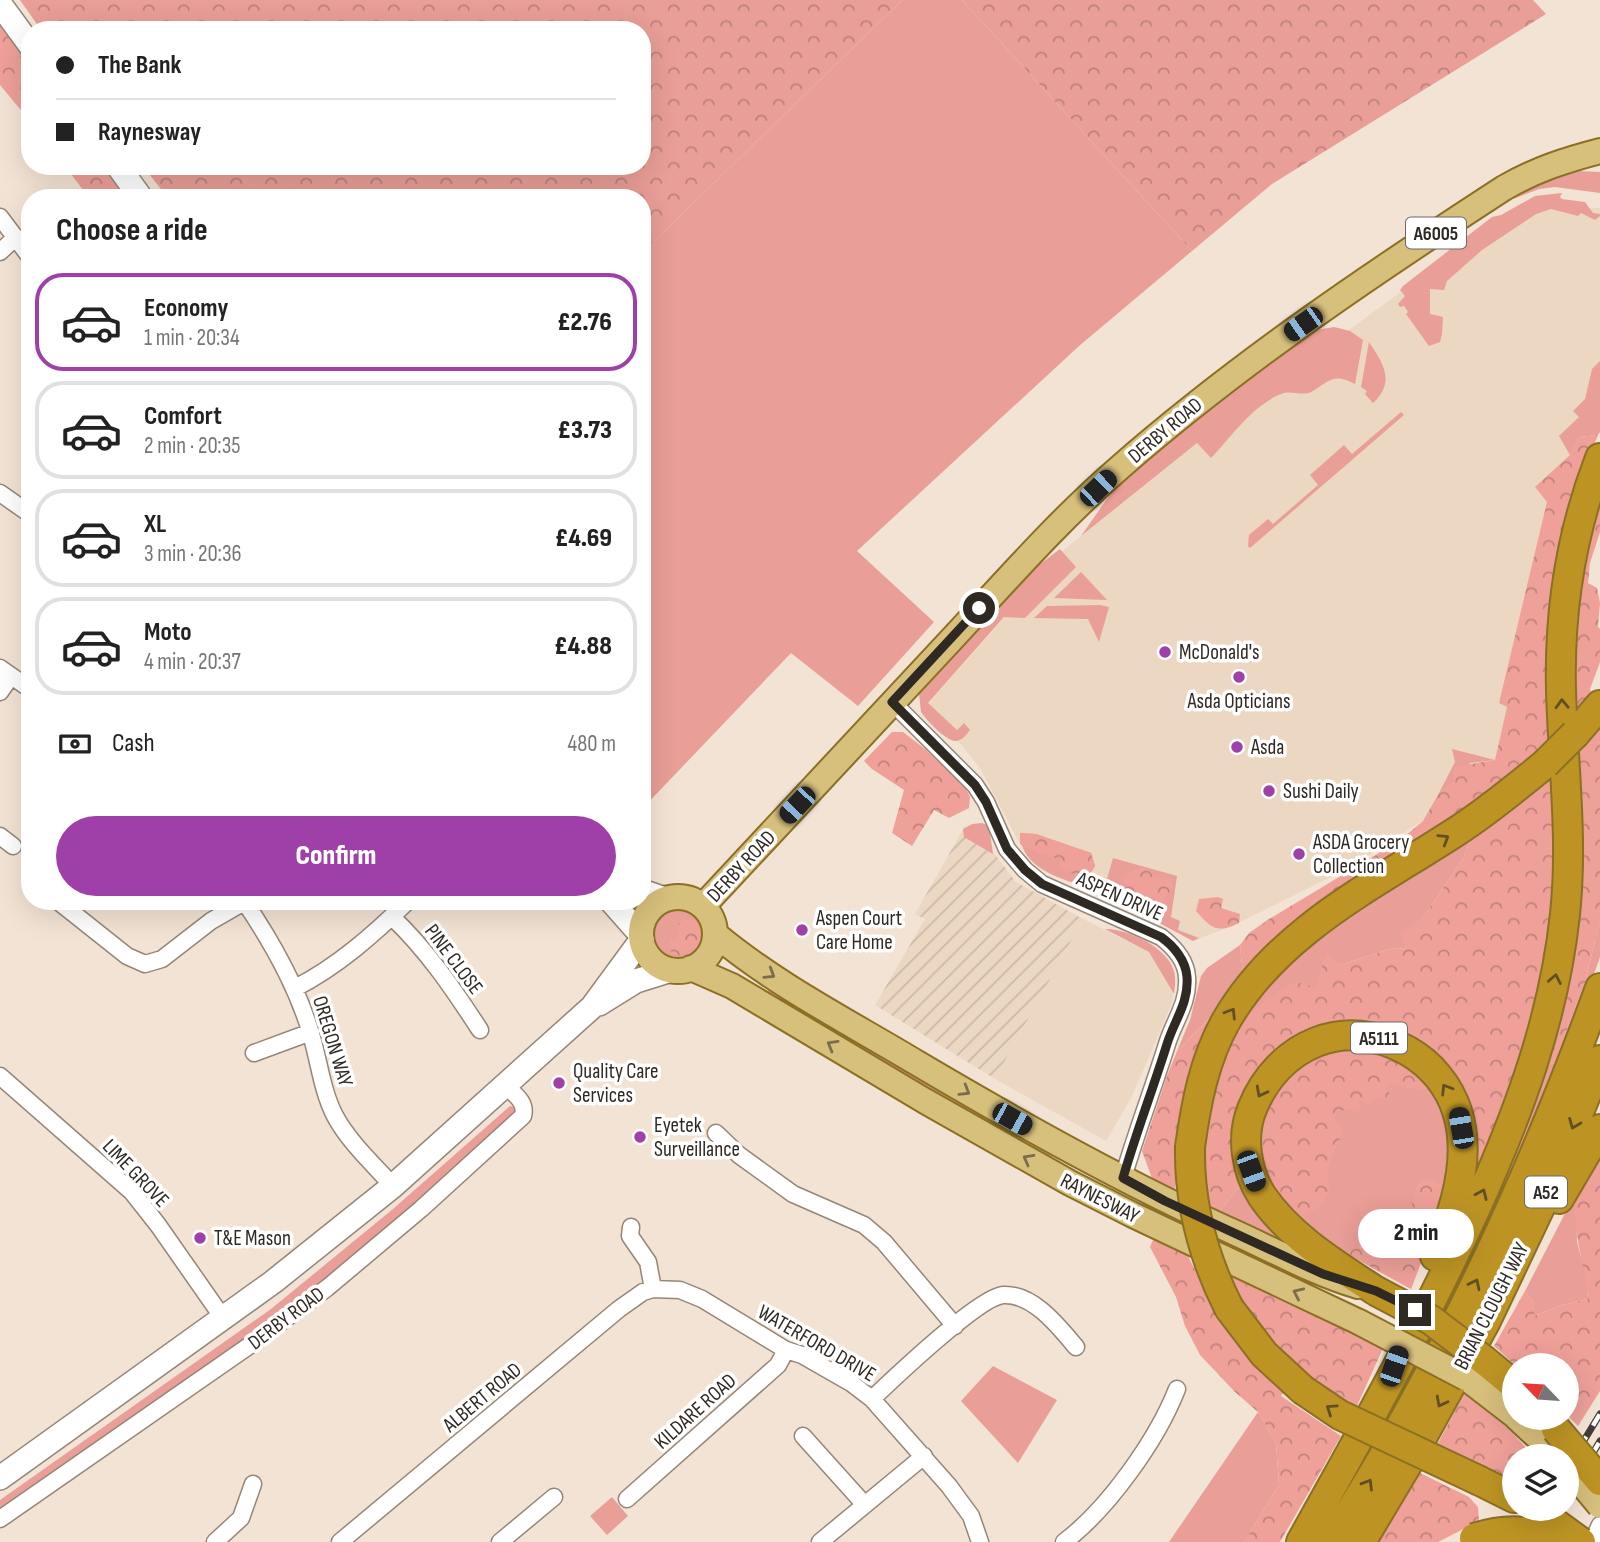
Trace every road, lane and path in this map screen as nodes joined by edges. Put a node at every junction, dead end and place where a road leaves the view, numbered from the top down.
1 (0, 4) edge
2 (21, 33) edge
3 (1600, 152) edge
4 (1600, 165) edge
5 (1538, 170) junction
6 (0, 217) edge
7 (16, 237) junction
8 (21, 244) edge
9 (0, 253) edge
10 (1600, 458) edge
11 (0, 493) edge
12 (21, 508) edge
13 (6, 672) edge
14 (21, 683) edge
15 (0, 692) edge
16 (892, 702) junction
17 (1600, 705) edge
18 (653, 895) edge
19 (703, 906) junction
20 (75, 910) edge
21 (228, 910) edge
22 (250, 910) edge
23 (398, 910) edge
24 (618, 910) edge
25 (649, 910) edge
26 (391, 917) junction
27 (715, 934) junction
28 (641, 937) junction
29 (681, 969) junction
30 (295, 988) junction
31 (1600, 988) edge
32 (592, 1007) junction
33 (480, 1030) dead end
34 (311, 1032) junction
35 (254, 1053) dead end
36 (1600, 1060) edge
37 (0, 1076) edge
38 (505, 1085) junction
39 (1600, 1129) edge
40 (716, 1133) dead end
41 (1123, 1178) junction
42 (393, 1186) junction
43 (631, 1227) dead end
44 (653, 1289) junction
45 (1376, 1291) junction
46 (223, 1318) junction
47 (1486, 1321) junction
48 (955, 1326) junction
49 (1076, 1347) dead end
50 (786, 1350) junction
51 (1502, 1376) edge
52 (1387, 1387) junction
53 (1177, 1389) dead end
54 (873, 1399) junction
55 (1502, 1406) edge
56 (1530, 1430) edge
57 (1556, 1430) edge
58 (803, 1436) dead end
59 (1545, 1444) edge
60 (924, 1456) junction
61 (8, 1472) edge
62 (1579, 1481) edge
63 (1600, 1481) edge
64 (253, 1484) dead end
65 (1502, 1492) edge
66 (554, 1497) dead end
67 (627, 1499) dead end
68 (865, 1505) junction
69 (1600, 1506) edge
70 (0, 1519) edge
71 (1552, 1521) edge
72 (1600, 1525) edge
73 (1469, 1540) edge
74 (215, 1542) edge
75 (340, 1542) edge
76 (500, 1542) edge
77 (820, 1542) edge
78 (980, 1542) edge
79 (1063, 1542) edge
80 (1301, 1542) edge
81 (1331, 1542) edge
82 (1361, 1542) edge
83 (1554, 1542) edge
84 (1581, 1542) edge
85 (1591, 1542) edge

1 - 2 street
3 - 5 main road, DERBY ROAD / A6005
4 - 5 main road, DERBY ROAD / A6005
5 - 16 main road, DERBY ROAD / A6005
6 - 7 street
7 - 8 street
7 - 9 street
52 -> 10 highway
11 - 12 street
13 - 14 street
13 - 15 street
16 - 19 main road, DERBY ROAD / A6005
16 - 41 street, ASPEN DRIVE
65 -> 17 highway, bridge
18 - 19 main road
19 - 27 main road
20 - 21 street
22 - 30 street, OREGON WAY
23 - 26 street
24 - 28 street
25 - 28 main road
26 - 30 street
26 - 33 street, PINE CLOSE
27 - 29 main road
27 -> 41 main road, RAYNESWAY
28 - 29 main road
28 - 32 street, DERBY ROAD
29 - 32 street, DERBY ROAD
55 -> 29 main road, RAYNESWAY, bridge
30 - 34 street, OREGON WAY
81 -> 31 highway, BRIAN CLOUGH WAY / A52
32 - 38 street, DERBY ROAD
34 - 35 street
34 - 42 street, OREGON WAY
36 -> 47 highway, BRIAN CLOUGH WAY / A52
37 - 46 street, LIME GROVE
38 - 42 street, DERBY ROAD
38 - 70 street, DERBY ROAD
39 - 47 highway
40 - 48 street
41 - 45 main road, RAYNESWAY
42 - 46 street, DERBY ROAD
43 - 44 street
44 - 50 street, WATERFORD DRIVE
44 - 75 street, ALBERT ROAD
45 - 51 highway, RAYNESWAY / A5111, bridge
52 -> 45 highway, A5111
46 - 61 street, DERBY ROAD
47 -> 82 highway, BRIAN CLOUGH WAY / A52
48 - 49 street
48 - 54 street
50 - 54 street, WATERFORD DRIVE
50 - 67 street, KILDARE ROAD
52 - 80 highway
53 - 79 street
54 - 60 street, WATERFORD DRIVE
56 - 59 main road, RAYNESWAY
57 - 63 highway, bridge
58 - 68 street
60 - 68 street
60 - 78 street, WATERFORD DRIVE
62 - 69 main road, bridge
64 - 74 street
66 - 76 street
68 - 77 street
71 - 84 highway, bridge
72 - 85 street
73 - 83 highway, bridge

